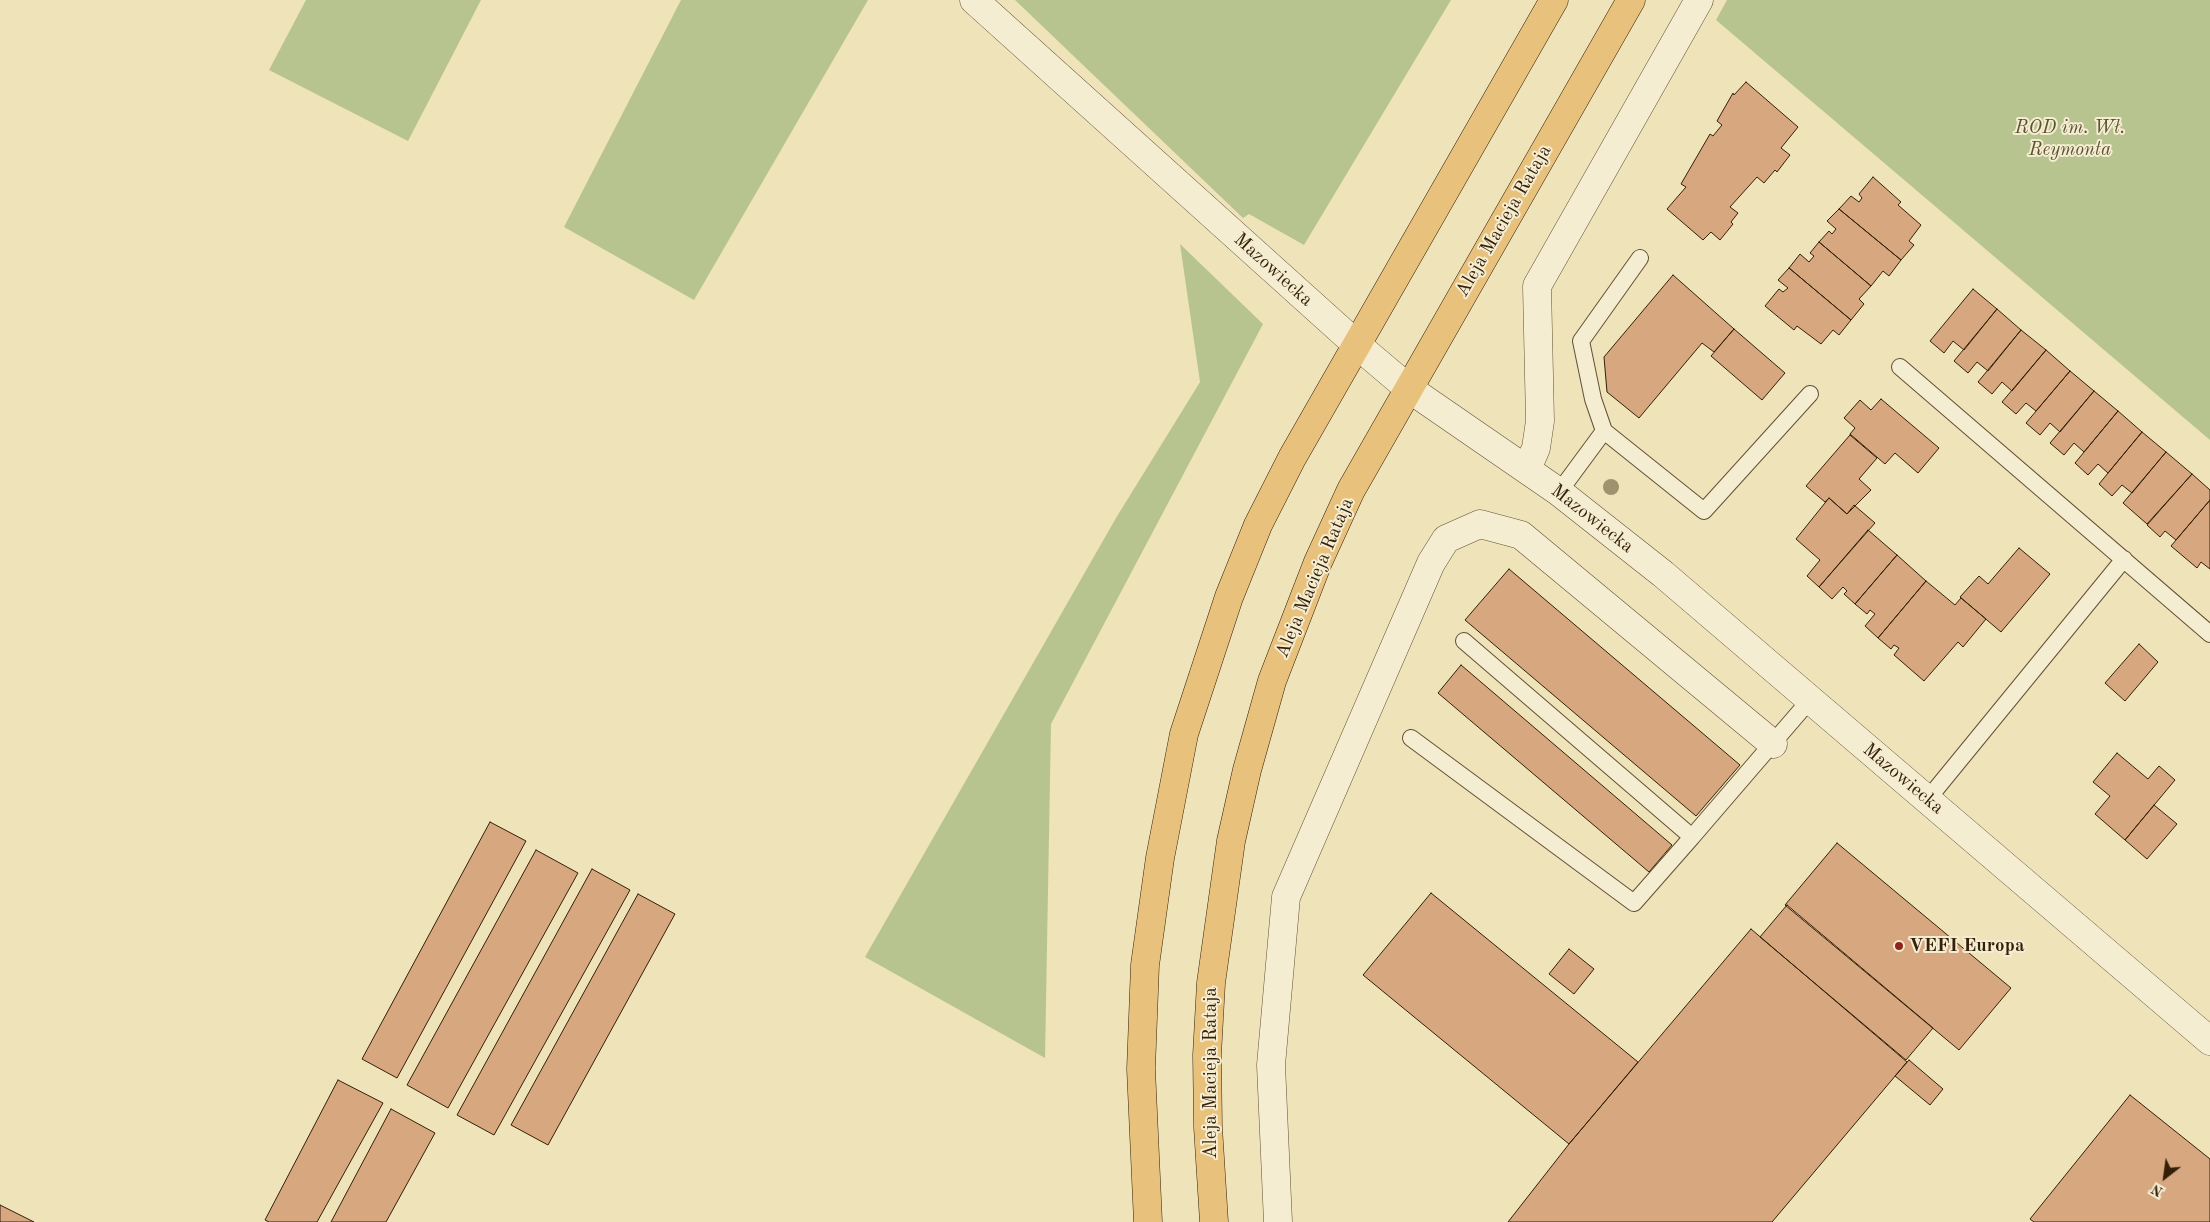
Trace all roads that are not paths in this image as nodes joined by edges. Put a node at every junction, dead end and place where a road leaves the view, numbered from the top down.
1 (974, 0) edge
2 (1554, 0) edge
3 (1631, 0) edge
4 (1699, 0) edge
5 (1640, 258) dead end
6 (1356, 344) junction
7 (1900, 367) dead end
8 (1408, 388) junction
9 (1810, 394) dead end
10 (1604, 431) junction
11 (1527, 469) junction
12 (1559, 492) junction
13 (2124, 560) junction
14 (2210, 634) edge
15 (1464, 640) dead end
16 (1809, 701) junction
17 (1411, 738) dead end
18 (1772, 744) junction
19 (1927, 800) junction
20 (1692, 837) junction
21 (2210, 1041) edge
22 (1148, 1222) edge
23 (1214, 1222) edge
24 (1278, 1222) edge

1 - 6 street, Mazowiecka
2 - 6 main road
3 - 8 main road, Aleja Macieja Rataja
4 - 11 street
5 - 10 lane
6 - 8 street, Mazowiecka
6 - 22 main road
7 - 13 lane
8 - 11 street, Mazowiecka
8 - 23 main road, Aleja Macieja Rataja
9 - 10 lane
10 - 12 lane
11 - 12 street, Mazowiecka
12 - 16 street, Mazowiecka
13 - 14 lane
13 - 19 lane
15 - 20 lane
16 - 18 lane
16 - 19 street, Mazowiecka
17 - 20 lane
18 - 20 lane
18 - 24 street
19 - 21 street, Mazowiecka

